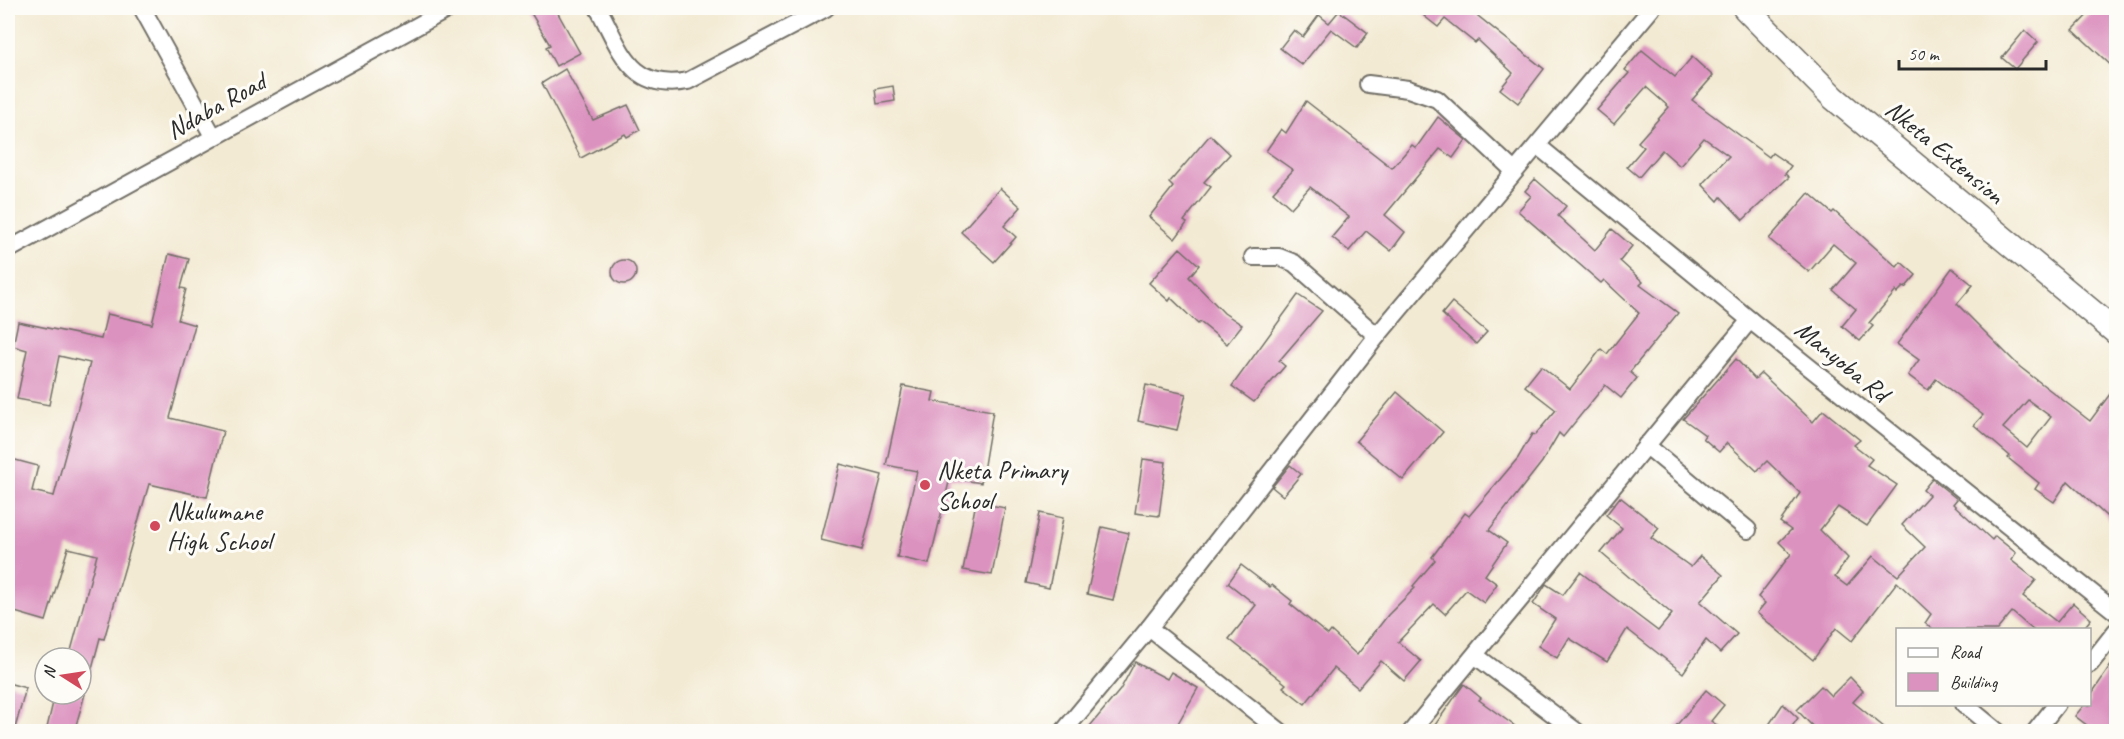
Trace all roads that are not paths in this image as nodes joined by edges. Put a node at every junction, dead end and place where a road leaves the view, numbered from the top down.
1 (142, 8) edge
2 (450, 8) edge
3 (598, 8) edge
4 (826, 8) edge
5 (1653, 8) edge
6 (1744, 8) edge
7 (1368, 84) dead end
8 (213, 136) junction
9 (1538, 146) junction
10 (1514, 171) junction
11 (8, 250) edge
12 (1253, 257) dead end
13 (1750, 320) junction
14 (2116, 332) edge
15 (1377, 336) junction
16 (1646, 445) junction
17 (1748, 530) dead end
18 (2116, 612) edge
19 (1149, 628) junction
20 (2116, 631) edge
21 (1476, 656) junction
22 (2091, 663) edge
23 (1965, 706) edge
24 (2056, 706) edge
25 (1063, 732) edge
26 (1281, 732) edge
27 (1411, 732) edge
28 (1577, 732) edge
29 (1998, 732) edge
30 (2035, 732) edge

1 - 8 street
2 - 8 street, Ndaba Road
3 - 4 street
5 - 9 street
6 - 14 street, Nketa Extension
7 - 10 street
8 - 11 street, Ndaba Road
9 - 10 street
9 - 13 street, Manyoba Rd
10 - 15 street
12 - 15 street
13 - 16 street
13 - 18 street, Manyoba Rd
15 - 19 street
16 - 17 street
16 - 21 street
19 - 25 street
19 - 26 street
20 - 22 street
21 - 27 street
21 - 28 street
23 - 29 street
24 - 30 street

